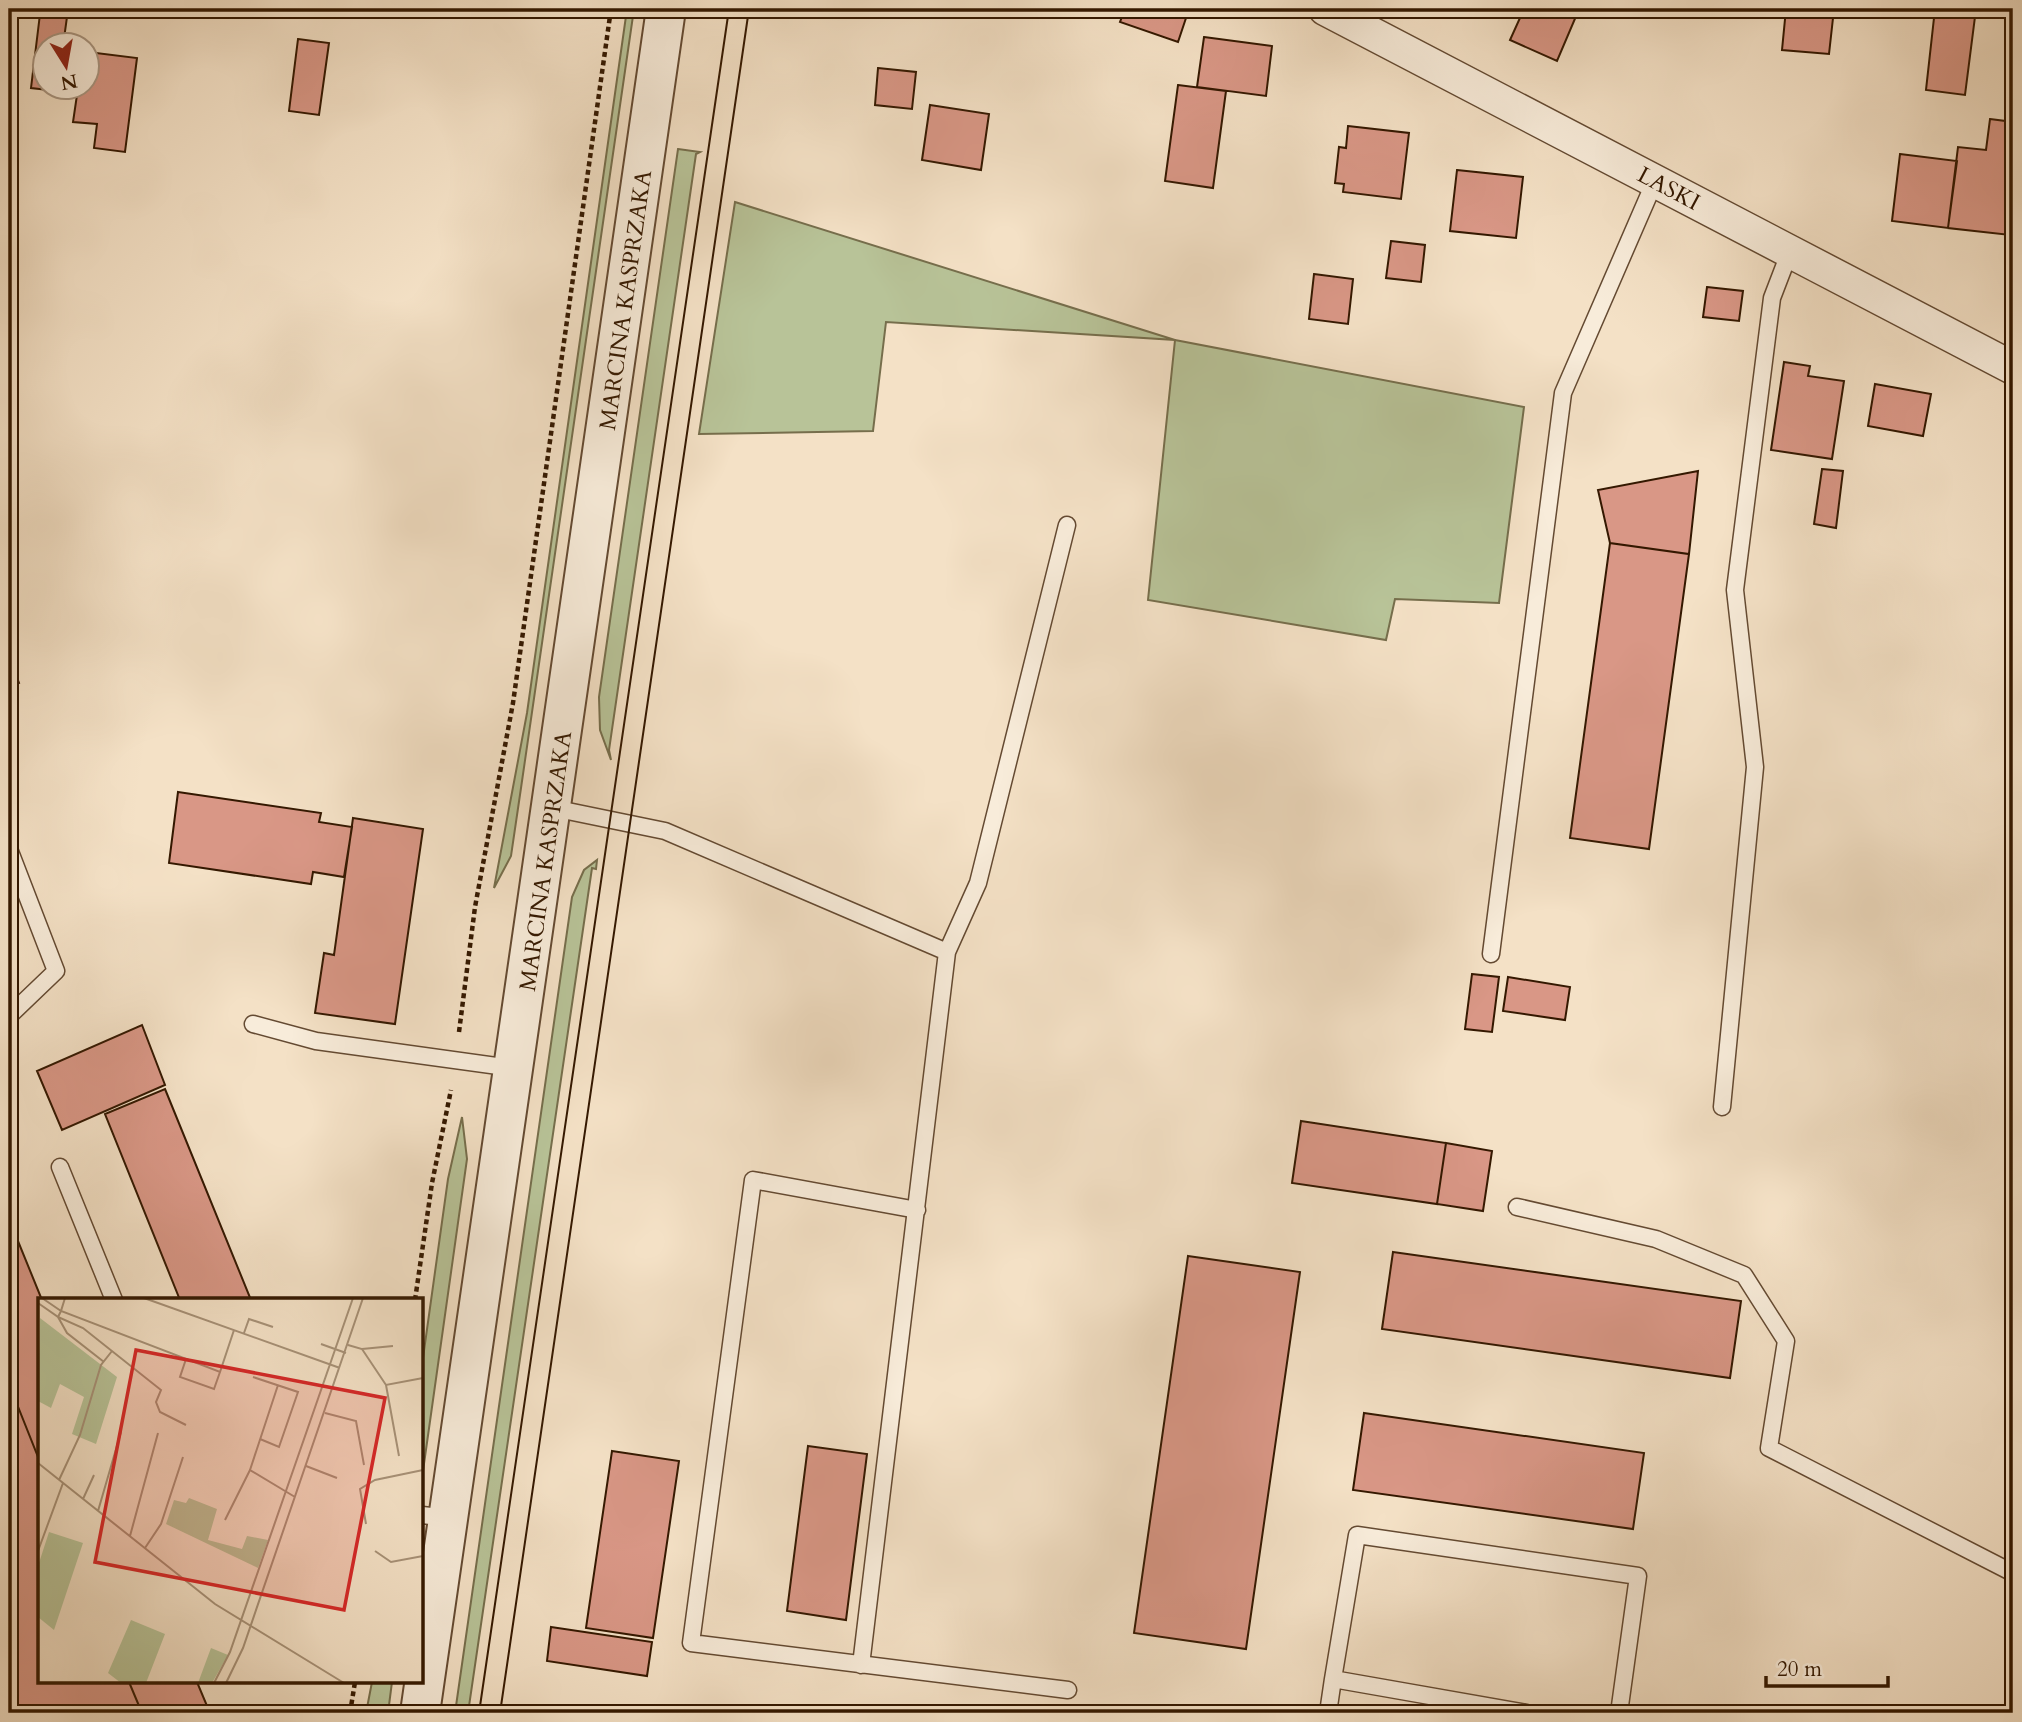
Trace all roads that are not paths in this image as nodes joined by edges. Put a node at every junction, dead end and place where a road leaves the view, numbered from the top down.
1 (666, 9) edge
2 (1325, 9) edge
3 (1655, 181) junction
4 (1790, 251) junction
5 (2013, 368) edge
6 (1067, 525) dead end
7 (553, 808) junction
8 (9, 849) edge
9 (947, 951) junction
10 (1491, 954) dead end
11 (9, 1016) edge
12 (253, 1024) dead end
13 (515, 1068) junction
14 (1722, 1107) dead end
15 (60, 1167) dead end
16 (1517, 1207) dead end
17 (917, 1210) junction
18 (113, 1298) edge
19 (435, 1516) edge
20 (2013, 1573) edge
21 (861, 1665) junction
22 (424, 1671) edge
23 (1333, 1679) junction
24 (423, 1684) edge
25 (1068, 1690) dead end
26 (421, 1713) edge
27 (1328, 1713) edge
28 (1527, 1713) edge
29 (1619, 1713) edge

1 - 7 street, MARCINA KASPRZAKA
2 - 3 street, LASKI
3 - 4 street, LASKI
3 - 10 lane
4 - 5 street, LASKI
4 - 14 lane
6 - 9 lane
7 - 9 lane
7 - 13 street, MARCINA KASPRZAKA
8 - 11 lane
9 - 17 lane
12 - 13 lane
13 - 19 street, MARCINA KASPRZAKA
15 - 18 lane
16 - 20 lane
17 - 21 lane
17 - 21 lane
19 - 22 street, MARCINA KASPRZAKA
21 - 25 lane
23 - 27 lane
23 - 28 lane
23 - 29 lane
24 - 26 street, MARCINA KASPRZAKA

